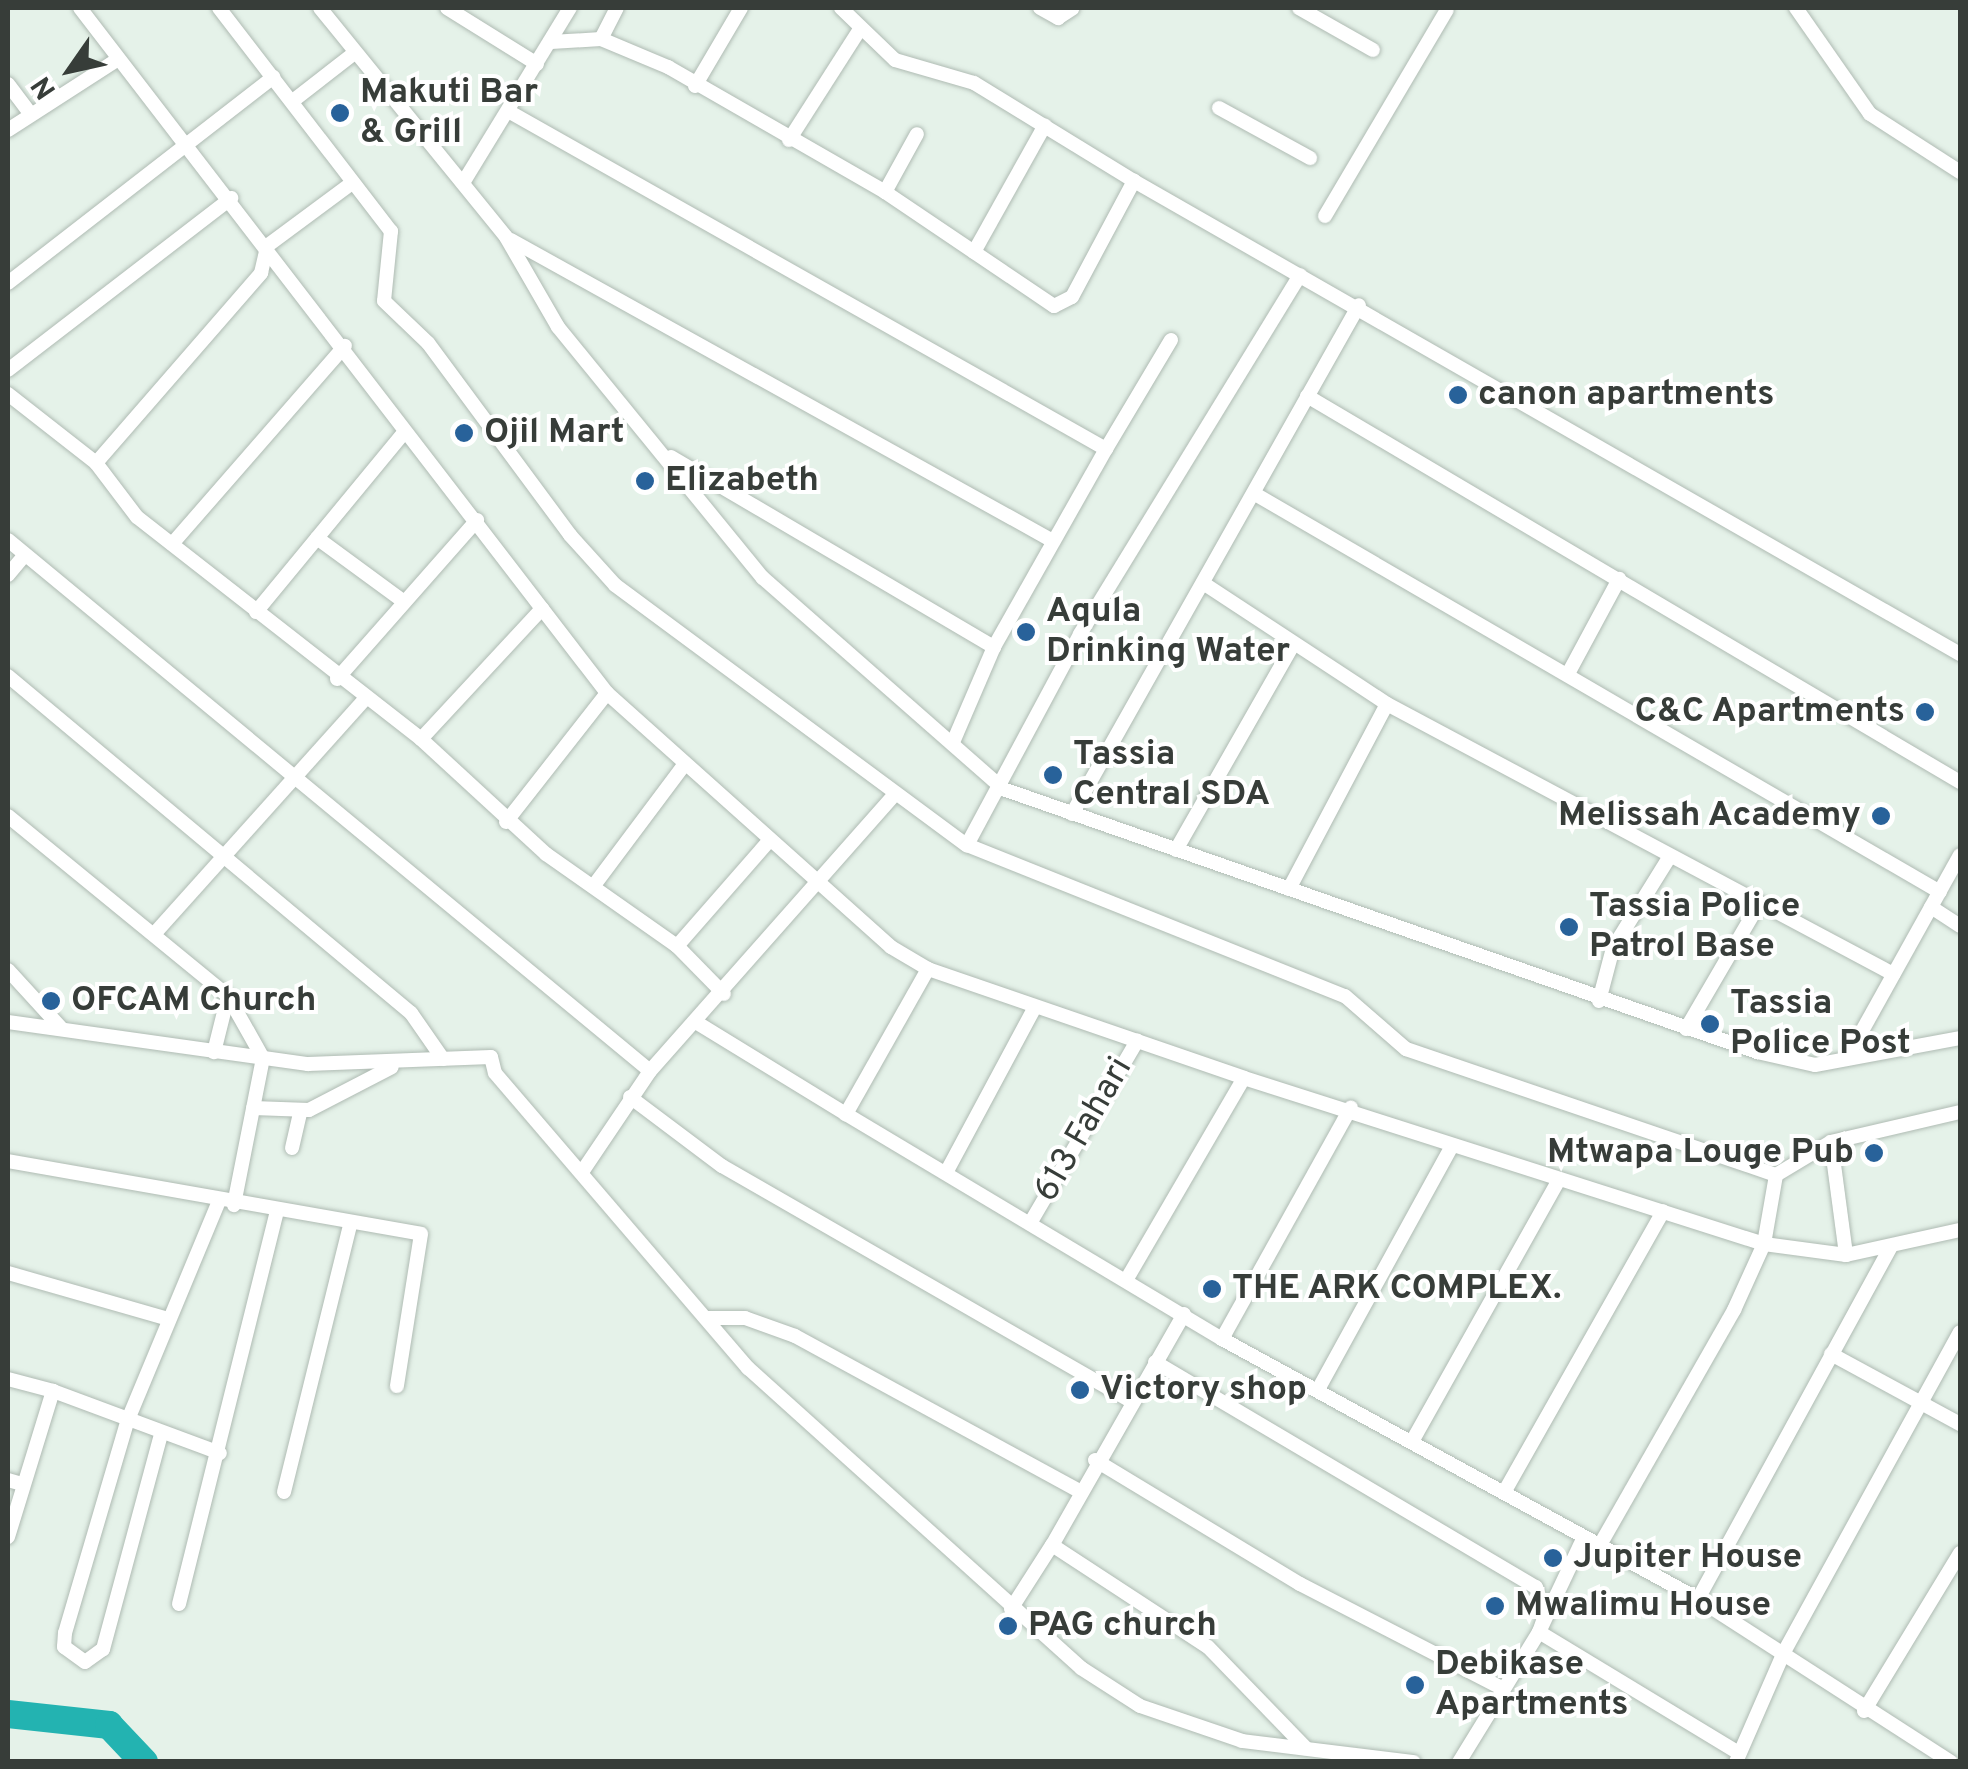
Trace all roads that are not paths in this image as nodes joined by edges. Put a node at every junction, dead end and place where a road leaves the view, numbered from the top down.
1 (80, 8) edge
2 (220, 8) edge
3 (320, 8) edge
4 (340, 8) edge
5 (447, 8) edge
6 (570, 8) edge
7 (618, 8) edge
8 (741, 8) edge
9 (840, 8) edge
10 (1040, 8) edge
11 (1300, 8) edge
12 (1446, 8) edge
13 (1796, 8) edge
14 (1072, 10) edge
15 (332, 23) junction
16 (860, 29) junction
17 (601, 39) junction
18 (551, 42) junction
19 (1373, 50) dead end
20 (353, 54) junction
21 (118, 59) junction
22 (538, 64) junction
23 (274, 77) junction
24 (8, 84) edge
25 (695, 86) junction
26 (294, 100) junction
27 (1219, 108) dead end
28 (508, 111) junction
29 (29, 112) junction
30 (1045, 126) junction
31 (8, 130) edge
32 (917, 134) dead end
33 (789, 140) junction
34 (189, 141) junction
35 (1310, 158) dead end
36 (1960, 172) edge
37 (1134, 181) junction
38 (463, 183) junction
39 (349, 185) junction
40 (884, 192) junction
41 (231, 198) junction
42 (1325, 216) dead end
43 (506, 237) junction
44 (267, 246) junction
45 (974, 252) junction
46 (1300, 275) junction
47 (8, 283) edge
48 (1359, 306) junction
49 (1171, 340) dead end
50 (346, 346) junction
51 (8, 370) edge
52 (8, 394) edge
53 (1307, 396) junction
54 (406, 431) junction
55 (1106, 450) junction
56 (664, 453) junction
57 (96, 463) junction
58 (1255, 494) junction
59 (477, 520) junction
60 (317, 538) junction
61 (8, 540) edge
62 (1053, 541) junction
63 (172, 544) junction
64 (24, 555) junction
65 (8, 576) edge
66 (1619, 579) junction
67 (1203, 583) junction
68 (400, 600) junction
69 (542, 608) junction
70 (256, 612) junction
71 (1293, 644) junction
72 (994, 646) junction
73 (1960, 654) edge
74 (1569, 672) junction
75 (8, 676) edge
76 (338, 679) junction
77 (607, 693) junction
78 (366, 698) junction
79 (1387, 704) junction
80 (421, 739) junction
81 (954, 740) junction
82 (684, 765) junction
83 (298, 778) junction
84 (1960, 782) edge
85 (1003, 789) junction
86 (892, 797) junction
87 (1072, 814) junction
88 (8, 816) edge
89 (506, 822) junction
90 (768, 842) junction
91 (967, 845) junction
92 (1176, 850) junction
93 (1960, 855) edge
94 (226, 856) junction
95 (1670, 856) junction
96 (595, 884) junction
97 (821, 887) junction
98 (1289, 889) junction
99 (1940, 892) junction
100 (1759, 904) junction
101 (1931, 907) junction
102 (1960, 926) edge
103 (155, 933) junction
104 (677, 946) junction
105 (928, 969) junction
106 (8, 970) edge
107 (1892, 974) junction
108 (724, 994) junction
109 (228, 996) junction
110 (1600, 1001) junction
111 (1035, 1007) junction
112 (8, 1022) edge
113 (699, 1024) junction
114 (61, 1028) junction
115 (1686, 1029) junction
116 (1960, 1038) edge
117 (1137, 1041) junction
118 (214, 1052) junction
119 (263, 1058) junction
120 (1847, 1058) junction
121 (443, 1059) junction
122 (395, 1065) junction
123 (650, 1071) junction
124 (1244, 1078) junction
125 (630, 1097) junction
126 (1351, 1107) junction
127 (253, 1108) junction
128 (300, 1112) junction
129 (1960, 1112) edge
130 (846, 1114) junction
131 (1831, 1142) junction
132 (1452, 1146) junction
133 (292, 1148) dead end
134 (8, 1161) edge
135 (584, 1170) junction
136 (947, 1171) junction
137 (1776, 1174) junction
138 (1559, 1180) junction
139 (226, 1203) junction
140 (1663, 1211) junction
141 (278, 1212) junction
142 (1032, 1220) junction
143 (351, 1222) junction
144 (1960, 1230) edge
145 (1764, 1244) junction
146 (1890, 1248) junction
147 (1846, 1255) junction
148 (8, 1273) edge
149 (1128, 1277) junction
150 (1184, 1314) junction
151 (164, 1318) junction
152 (707, 1318) junction
153 (1960, 1332) edge
154 (1222, 1339) junction
155 (1831, 1354) junction
156 (1155, 1362) junction
157 (8, 1378) edge
158 (397, 1386) dead end
159 (1320, 1386) junction
160 (53, 1391) junction
161 (1129, 1400) junction
162 (1922, 1401) junction
163 (127, 1422) junction
164 (1960, 1424) edge
165 (160, 1438) junction
166 (1414, 1438) junction
167 (220, 1453) junction
168 (1094, 1460) junction
169 (15, 1482) edge
170 (1506, 1489) junction
171 (1077, 1490) junction
172 (284, 1492) dead end
173 (8, 1537) edge
174 (1582, 1541) junction
175 (1052, 1545) junction
176 (1600, 1545) junction
177 (1960, 1553) edge
178 (1698, 1600) junction
179 (179, 1604) dead end
180 (1011, 1609) junction
181 (1540, 1632) junction
182 (1784, 1652) junction
183 (1503, 1690) junction
184 (1864, 1711) junction
185 (1312, 1753) edge
186 (1738, 1758) edge
187 (1414, 1762) edge
188 (1460, 1762) edge
189 (1951, 1762) edge

1 - 21 street
2 - 23 street
3 - 15 street
4 - 15 street
5 - 22 street
6 - 18 street
7 - 17 street
8 - 25 street
9 - 16 street
10 - 14 street
11 - 19 street
12 - 42 street
13 - 36 street
15 - 20 street
16 - 30 street
16 - 33 street
17 - 18 street
17 - 25 street
18 - 22 street
20 - 26 street
20 - 38 street
21 - 29 street
21 - 34 street
22 - 28 street
23 - 26 street
23 - 34 street
24 - 29 street
25 - 33 street
26 - 39 street
27 - 35 street
28 - 38 street
28 - 55 street
29 - 31 street
30 - 37 street
30 - 45 street
32 - 40 street
33 - 40 street
34 - 41 street
34 - 47 street
37 - 45 street
37 - 46 street
38 - 43 street
39 - 44 street
39 - 86 street
40 - 45 street
41 - 44 street
41 - 51 street
43 - 56 street
43 - 62 street
44 - 50 street
44 - 57 street
46 - 48 street
46 - 85 street
48 - 53 street
48 - 73 street
49 - 55 street
50 - 54 street
50 - 63 street
52 - 57 street
53 - 58 street
53 - 66 street
54 - 59 street
54 - 60 street
55 - 62 street
56 - 72 street
56 - 81 street
57 - 63 street
58 - 67 street
58 - 74 street
59 - 68 street
59 - 69 street
60 - 68 street
60 - 70 street
61 - 64 street
62 - 72 street
63 - 70 street
64 - 65 street
64 - 83 street
66 - 74 street
66 - 84 street
67 - 71 street
67 - 87 street
68 - 76 street
69 - 77 street
69 - 80 street
70 - 76 street
71 - 79 street
71 - 92 street
72 - 81 street
74 - 99 street
75 - 94 street
76 - 78 street
77 - 82 street
77 - 89 street
78 - 80 street
78 - 83 street
79 - 95 street
79 - 98 street
80 - 89 street
81 - 85 street
82 - 90 street
82 - 96 street
83 - 94 street
83 - 123 street
85 - 87 street
85 - 91 street
86 - 91 street
86 - 97 street
87 - 92 street
88 - 103 street
89 - 96 street
90 - 97 street
90 - 104 street
91 - 137 street
92 - 98 street
93 - 99 street
94 - 103 street
94 - 121 street
95 - 100 street
95 - 110 street
96 - 104 street
97 - 105 street
97 - 108 street
98 - 110 street
99 - 101 street
100 - 107 street
100 - 115 street
101 - 102 street
101 - 107 street
103 - 109 street
104 - 108 street
105 - 111 street
105 - 130 street
106 - 114 street
107 - 120 street
108 - 113 street
109 - 118 street
109 - 119 street
110 - 115 street
111 - 117 street
111 - 136 street
112 - 114 street
113 - 123 street
113 - 130 street
114 - 118 street
115 - 120 street
116 - 120 street
117 - 124 street
117 - 142 street, 613 Fahari
118 - 119 street
119 - 122 street
119 - 127 street
121 - 122 street
121 - 135 street
122 - 128 street
123 - 125 street
124 - 126 street
124 - 149 street
125 - 135 street
125 - 161 street
126 - 132 street
126 - 154 street
127 - 128 street
127 - 139 street
128 - 133 street
129 - 131 street
130 - 136 street
131 - 137 street
131 - 147 street
132 - 138 street
132 - 159 street
134 - 139 street
135 - 152 street
136 - 142 street
137 - 145 street
138 - 140 street
138 - 166 street
139 - 141 street
139 - 151 street
140 - 145 street
140 - 170 street
141 - 143 street
141 - 167 street
142 - 149 street
143 - 158 street
143 - 172 street
144 - 146 street
145 - 147 street
145 - 176 street
146 - 147 street
146 - 155 street
148 - 151 street
149 - 150 street
150 - 154 street
150 - 156 street
151 - 163 street
152 - 171 street
152 - 180 street
153 - 162 street
154 - 159 street
155 - 162 street
155 - 178 street
156 - 161 street
156 - 181 street
157 - 160 street
159 - 166 street
160 - 163 street
160 - 169 street
161 - 168 street
162 - 164 street
162 - 182 street
163 - 165 street
163 - 165 street
165 - 167 street
166 - 170 street
167 - 179 street
168 - 171 street
168 - 183 street
169 - 173 street
170 - 174 street
171 - 175 street
174 - 176 street
174 - 181 street
175 - 180 street
175 - 185 street
176 - 178 street
177 - 184 street
178 - 182 street
180 - 185 street
181 - 183 street
181 - 186 street
182 - 184 street
182 - 186 street
183 - 188 street
184 - 189 street
185 - 187 street

